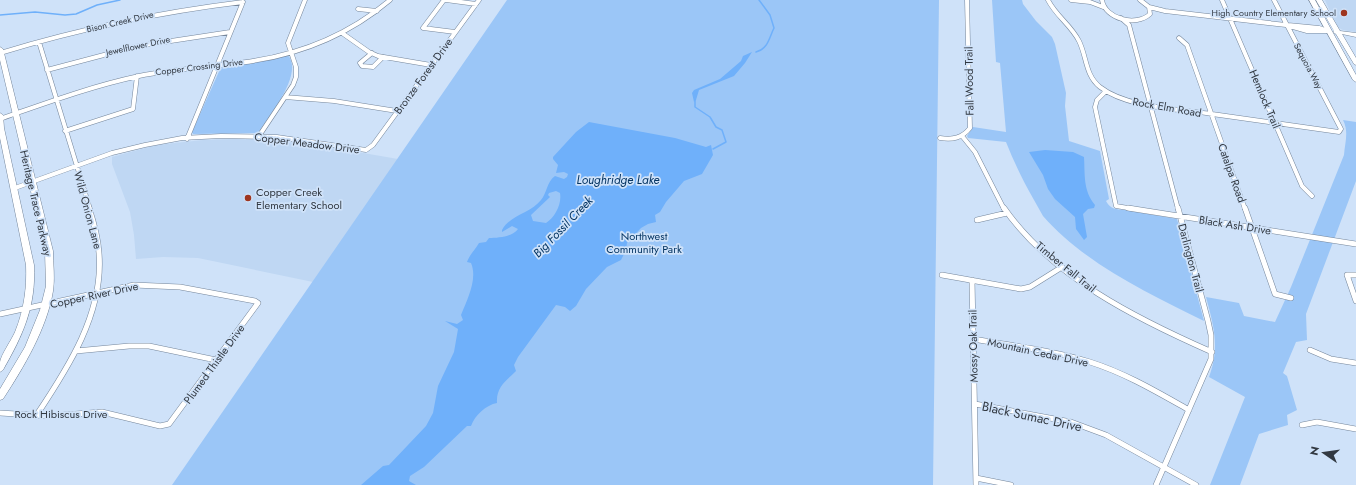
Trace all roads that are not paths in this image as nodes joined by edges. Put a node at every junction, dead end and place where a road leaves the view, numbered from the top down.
1 (305, 0) edge
2 (390, 0) edge
3 (445, 0) edge
4 (479, 0) edge
5 (967, 0) edge
6 (1048, 0) edge
7 (1071, 0) edge
8 (1102, 0) edge
9 (1140, 0) edge
10 (1222, 0) edge
11 (1274, 0) edge
12 (1312, 0) edge
13 (1319, 0) edge
14 (243, 1) edge
15 (1090, 2) junction
16 (476, 4) junction
17 (1103, 7) junction
18 (1149, 7) junction
19 (358, 9) dead end
20 (377, 11) junction
21 (1165, 11) junction
22 (1150, 14) junction
23 (1120, 18) junction
24 (1230, 19) junction
25 (1133, 20) junction
26 (1129, 25) junction
27 (1286, 26) junction
28 (230, 32) junction
29 (456, 32) junction
30 (1329, 32) junction
31 (342, 33) junction
32 (1338, 33) junction
33 (1356, 35) edge
34 (1179, 38) dead end
35 (39, 42) junction
36 (0, 52) edge
37 (292, 52) junction
38 (372, 53) junction
39 (383, 57) junction
40 (1356, 63) edge
41 (217, 64) junction
42 (431, 65) junction
43 (47, 70) junction
44 (137, 76) junction
45 (1356, 80) edge
46 (1106, 91) junction
47 (285, 97) junction
48 (57, 100) junction
49 (1150, 105) junction
50 (397, 111) junction
51 (15, 114) junction
52 (1211, 114) junction
53 (0, 117) edge
54 (1275, 122) junction
55 (65, 131) junction
56 (1339, 132) joint
57 (259, 136) junction
58 (962, 136) junction
59 (940, 138) dead end
60 (188, 139) junction
61 (366, 150) joint
62 (76, 166) junction
63 (32, 182) junction
64 (15, 188) junction
65 (1312, 196) dead end
66 (1007, 213) junction
67 (1180, 217) junction
68 (977, 220) dead end
69 (1252, 227) junction
70 (1356, 244) edge
71 (1062, 267) junction
72 (942, 275) dead end
73 (1356, 275) edge
74 (972, 280) junction
75 (98, 293) junction
76 (1291, 298) dead end
77 (1356, 301) edge
78 (258, 303) joint
79 (45, 305) junction
80 (28, 309) junction
81 (0, 314) edge
82 (973, 339) junction
83 (1310, 350) dead end
84 (76, 351) junction
85 (1212, 352) junction
86 (216, 360) junction
87 (1356, 363) edge
88 (0, 368) edge
89 (0, 396) edge
90 (975, 404) junction
91 (1189, 410) junction
92 (0, 413) edge
93 (36, 416) junction
94 (170, 424) joint
95 (1302, 425) dead end
96 (1356, 429) edge
97 (1164, 466) junction
98 (976, 478) junction
99 (976, 485) edge
100 (1011, 485) edge
101 (1156, 485) edge
102 (1196, 485) edge

1 - 37 street
2 - 20 street, Copper Crossing Drive
3 - 16 street
3 - 29 street
4 - 16 street, Bronze Forest Drive
5 - 58 street, Fall Wood Trail
6 - 46 street, Rock Elm Road
7 - 15 street
8 - 15 street
8 - 17 street
9 - 18 street
10 - 24 street, Hemlock Trail
11 - 27 street, Sequoia Way
12 - 30 street
13 - 32 street
14 - 28 street
14 - 35 street, Bison Creek Drive
15 - 17 street
16 - 29 street, Bronze Forest Drive
17 - 23 street
18 - 21 street
18 - 22 street
19 - 20 street
20 - 31 street, Copper Crossing Drive
21 - 22 street
21 - 24 street
22 - 25 street
23 - 25 street
23 - 26 street
24 - 27 street
24 - 54 street, Hemlock Trail
25 - 26 street
26 - 49 street, Darlington Trail
27 - 30 street
27 - 56 street, Sequoia Way
28 - 41 street
28 - 43 street, Jewelflower Drive
29 - 42 street, Bronze Forest Drive
30 - 32 street
30 - 45 street
31 - 37 street, Copper Crossing Drive
31 - 38 street
32 - 33 street
32 - 40 street
34 - 52 street, Catalpa Road
35 - 36 street, Bison Creek Drive
35 - 43 street, Wild Onion Lane
36 - 51 street, Heritage Trace Parkway
37 - 41 street, Copper Crossing Drive
37 - 47 street
38 - 39 street
38 - 39 street
39 - 42 street
41 - 44 street, Copper Crossing Drive
41 - 60 street
42 - 50 street, Bronze Forest Drive
43 - 48 street, Wild Onion Lane
44 - 48 street, Copper Crossing Drive
44 - 55 street
46 - 49 street, Rock Elm Road
46 - 67 street, Black Ash Drive
47 - 50 street
47 - 57 street
48 - 51 street, Copper Crossing Drive
48 - 55 street, Wild Onion Lane
49 - 52 street, Rock Elm Road
49 - 67 street, Darlington Trail
50 - 61 street, Bronze Forest Drive
51 - 53 street, Copper Crossing Drive
51 - 63 street, Heritage Trace Parkway
52 - 54 street, Rock Elm Road
52 - 69 street, Catalpa Road
53 - 64 street, Heritage Trace Parkway
54 - 56 street, Rock Elm Road
54 - 65 street, Hemlock Trail
55 - 62 street, Wild Onion Lane
57 - 60 street, Copper Meadow Drive
57 - 61 street, Copper Meadow Drive
58 - 59 street
58 - 66 street, Timber Fall Trail
60 - 62 street, Copper Meadow Drive
62 - 63 street, Copper Meadow Drive
62 - 75 street, Wild Onion Lane
63 - 64 street, Copper Meadow Drive
63 - 79 street, Heritage Trace Parkway
64 - 80 street, Heritage Trace Parkway
66 - 68 street
66 - 71 street, Timber Fall Trail
67 - 69 street, Black Ash Drive
67 - 85 street, Darlington Trail
69 - 70 street, Black Ash Drive
69 - 76 street, Catalpa Road
71 - 74 street
71 - 85 street, Timber Fall Trail
72 - 74 street
73 - 77 street
74 - 82 street, Mossy Oak Trail
75 - 78 street, Copper River Drive
75 - 79 street, Copper River Drive
75 - 84 street, Wild Onion Lane
78 - 86 street, Plumed Thistle Drive
79 - 80 street, Copper River Drive
79 - 89 street, Heritage Trace Parkway
80 - 81 street, Copper River Drive
80 - 88 street, Heritage Trace Parkway
82 - 90 street, Mossy Oak Trail
82 - 91 street, Mountain Cedar Drive
83 - 87 street
84 - 86 street
84 - 93 street, Wild Onion Lane
85 - 91 street, Darlington Trail
86 - 94 street, Plumed Thistle Drive
90 - 97 street, Black Sumac Drive
90 - 98 street, Mossy Oak Trail
91 - 97 street, Darlington Trail
92 - 93 street, Rock Hibiscus Drive
93 - 94 street, Rock Hibiscus Drive
95 - 96 street
97 - 101 street, Darlington Trail
97 - 102 street, Black Sumac Drive
98 - 99 street, Mossy Oak Trail
98 - 100 street

